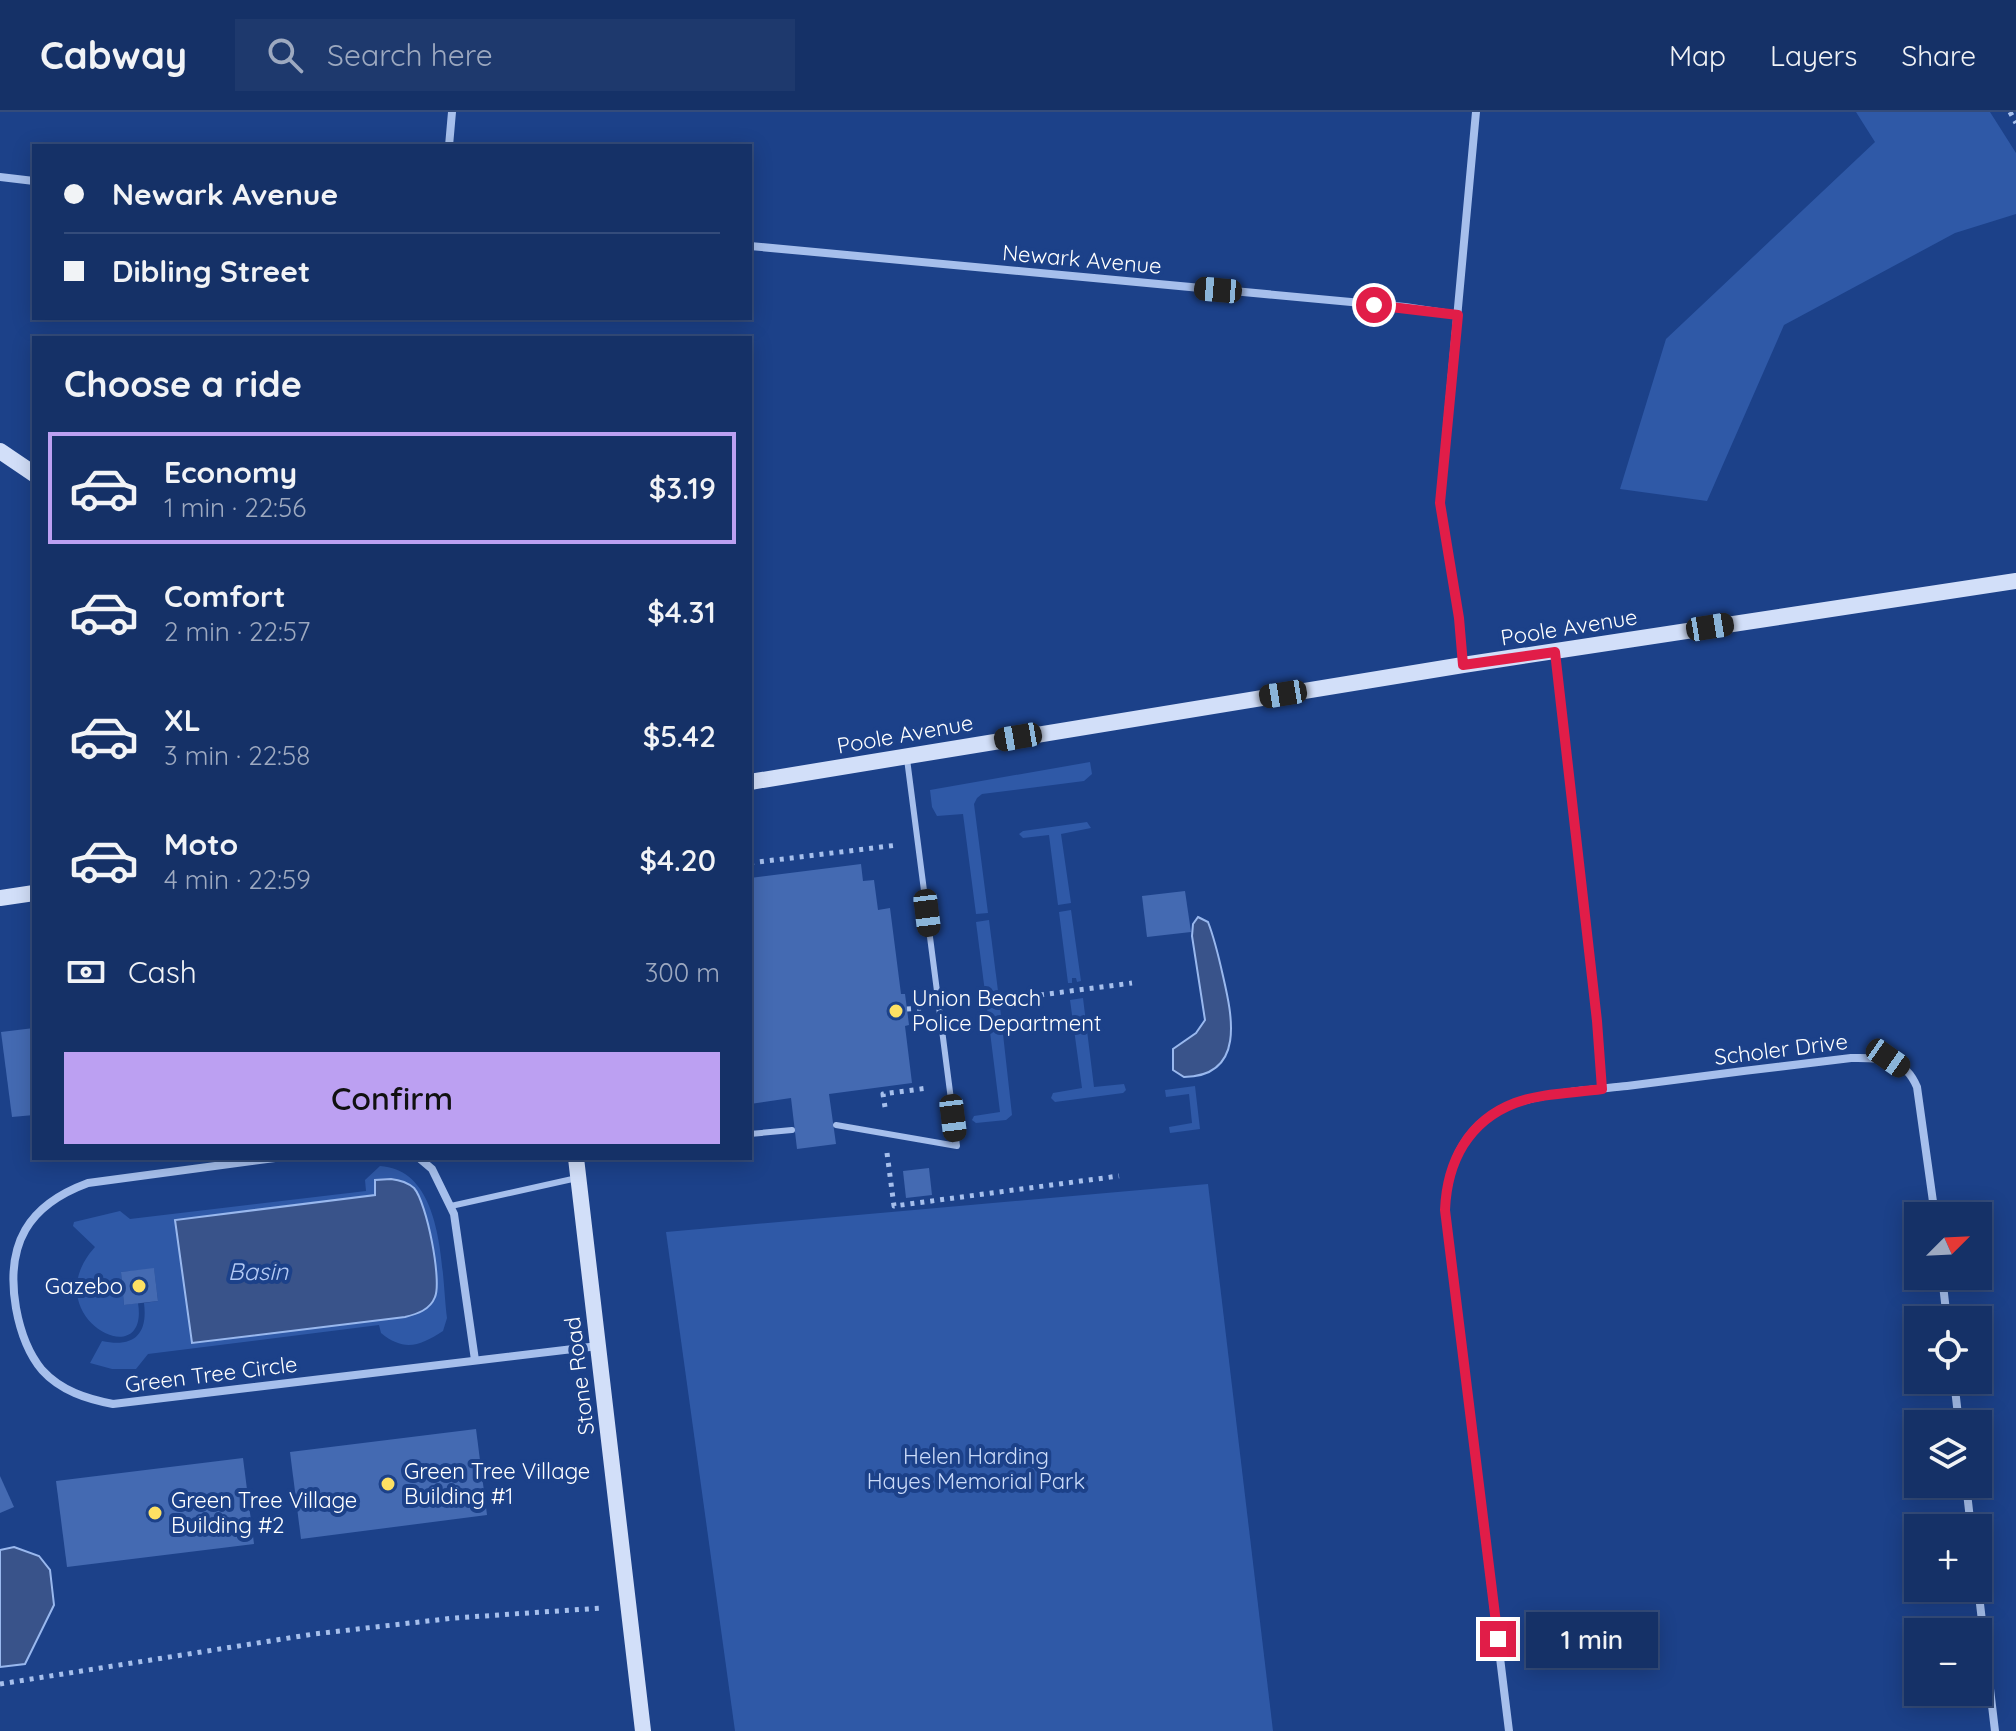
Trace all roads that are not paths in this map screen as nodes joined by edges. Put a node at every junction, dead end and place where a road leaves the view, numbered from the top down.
1 (452, 112) edge
2 (1476, 112) edge
3 (449, 144) edge
4 (0, 177) edge
5 (32, 181) edge
6 (752, 246) edge
7 (1458, 315) junction
8 (0, 451) edge
9 (32, 473) edge
10 (2016, 581) edge
11 (1555, 652) junction
12 (1463, 665) junction
13 (906, 756) junction
14 (752, 782) edge
15 (32, 893) edge
16 (0, 898) edge
17 (1602, 1089) junction
18 (836, 1125) dead end
19 (792, 1130) dead end
20 (752, 1134) edge
21 (260, 1160) edge
22 (421, 1160) edge
23 (576, 1160) edge
24 (578, 1177) junction
25 (1933, 1202) edge
26 (451, 1206) junction
27 (598, 1346) junction
28 (475, 1360) junction
29 (1980, 1602) edge
30 (643, 1731) edge
31 (1509, 1731) edge
32 (1995, 1731) edge

1 - 3 street
2 - 7 street
4 - 5 street
6 - 7 street, Newark Avenue
7 - 12 street
8 - 9 street
10 - 11 street, Poole Avenue
11 - 12 street, Poole Avenue
11 - 17 street
12 - 13 street, Poole Avenue
13 - 14 street, Poole Avenue
13 - 18 lane
15 - 16 street
17 - 25 street, Scholer Drive
17 - 31 street
19 - 20 lane
21 - 28 street, Green Tree Circle
22 - 26 street
23 - 24 street, Stone Road
24 - 26 lane
24 - 27 street, Stone Road
26 - 28 street
27 - 28 street, Green Tree Circle
27 - 30 street, Stone Road
29 - 32 street

